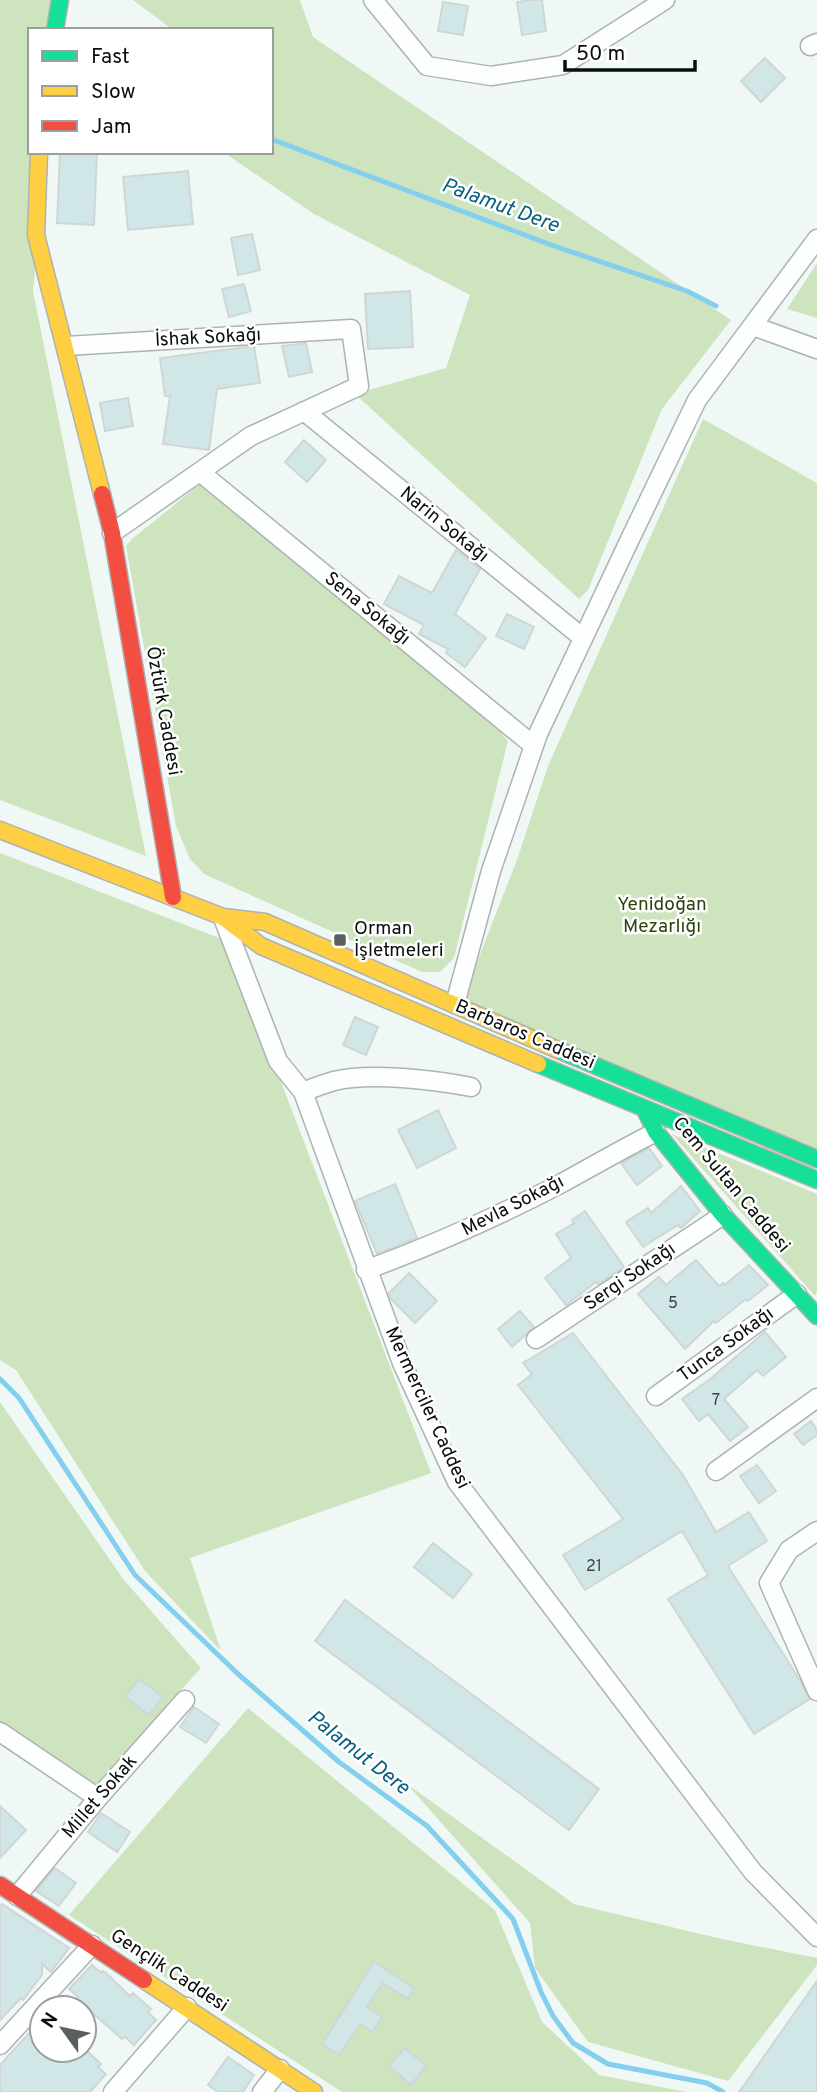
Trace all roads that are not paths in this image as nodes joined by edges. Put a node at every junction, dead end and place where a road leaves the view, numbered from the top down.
1 (60, 0) edge
2 (373, 0) edge
3 (665, 0) edge
4 (55, 28) edge
5 (39, 154) edge
6 (817, 239) edge
7 (753, 326) junction
8 (66, 346) junction
9 (817, 349) edge
10 (304, 411) junction
11 (200, 472) junction
12 (112, 533) junction
13 (583, 638) junction
14 (534, 746) junction
15 (0, 830) edge
16 (173, 897) junction
17 (223, 917) junction
18 (455, 1004) junction
19 (442, 1022) junction
20 (471, 1087) dead end
21 (653, 1091) junction
22 (303, 1092) junction
23 (645, 1110) junction
24 (656, 1132) junction
25 (817, 1158) edge
26 (817, 1180) edge
27 (723, 1214) junction
28 (366, 1270) junction
29 (797, 1294) junction
30 (817, 1315) edge
31 (536, 1339) dead end
32 (656, 1396) dead end
33 (817, 1398) edge
34 (716, 1471) dead end
35 (817, 1531) edge
36 (812, 1663) edge
37 (817, 1691) edge
38 (185, 1700) dead end
39 (0, 1732) edge
40 (98, 1798) junction
41 (0, 1885) edge
42 (17, 1896) junction
43 (816, 1934) edge
44 (92, 1945) junction
45 (187, 2007) junction
46 (0, 2045) edge
47 (280, 2069) junction
48 (113, 2092) edge
49 (262, 2092) edge
50 (314, 2092) edge

1 - 4 main road
2 - 3 street
5 - 8 main road, Öztürk Caddesi
6 - 7 street
7 - 9 street
7 - 13 street
8 - 10 street, İshak Sokağı
8 - 12 main road, Öztürk Caddesi
10 - 11 street
10 - 13 street, Narin Sokağı
11 - 12 street
11 - 14 street, Sena Sokağı
12 - 16 main road, Öztürk Caddesi
13 - 14 street
14 - 18 street
15 - 16 main road, Barbaros Caddesi
16 - 17 main road, Barbaros Caddesi
17 - 18 main road, Barbaros Caddesi
17 - 19 main road, Barbaros Caddesi
17 - 22 street, Mermerciler Caddesi
18 - 19 main road
18 - 21 main road, Barbaros Caddesi
19 - 23 main road, Barbaros Caddesi
20 - 22 street
21 - 23 main road
21 - 25 main road, Barbaros Caddesi
22 - 28 street, Mermerciler Caddesi
23 - 24 main road, Cem Sultan Caddesi
23 - 26 main road, Barbaros Caddesi
24 - 27 main road, Cem Sultan Caddesi
24 - 28 street, Mevla Sokağı
27 - 29 main road, Cem Sultan Caddesi
27 - 31 street, Sergi Sokağı
28 - 43 street, Mermerciler Caddesi
29 - 30 main road, Cem Sultan Caddesi
29 - 32 street, Tunca Sokağı
33 - 34 street
35 - 36 street
36 - 37 street
38 - 40 street, Millet Sokak
39 - 40 street
40 - 42 street, Millet Sokak
41 - 42 main road, Gençlik Caddesi
42 - 44 main road, Gençlik Caddesi
44 - 45 main road, Gençlik Caddesi
44 - 46 street
45 - 47 main road, Gençlik Caddesi
45 - 48 street
47 - 49 street
47 - 50 main road, Gençlik Caddesi

